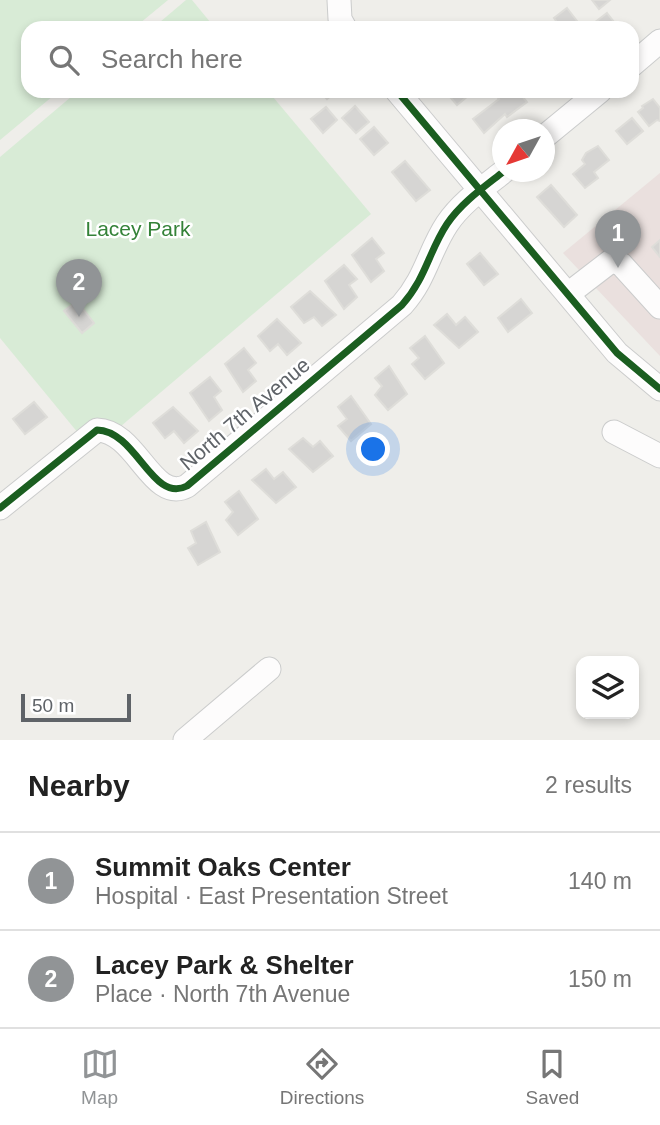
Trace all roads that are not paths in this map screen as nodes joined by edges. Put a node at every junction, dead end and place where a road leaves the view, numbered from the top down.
1 (339, 3) edge
2 (343, 21) edge
3 (660, 41) edge
4 (639, 59) edge
5 (403, 98) edge
6 (591, 98) edge
7 (555, 128) edge
8 (492, 181) edge
9 (481, 190) junction
10 (568, 294) junction
11 (660, 307) edge
12 (660, 389) edge
13 (614, 432) dead end
14 (660, 456) edge
15 (0, 508) edge
16 (270, 669) dead end
17 (185, 740) edge

1 - 2 street
3 - 4 street
5 - 9 street
6 - 7 street
8 - 9 street
9 - 10 street
9 - 15 street, North 7th Avenue
10 - 11 street
10 - 12 street
13 - 14 street
16 - 17 street

